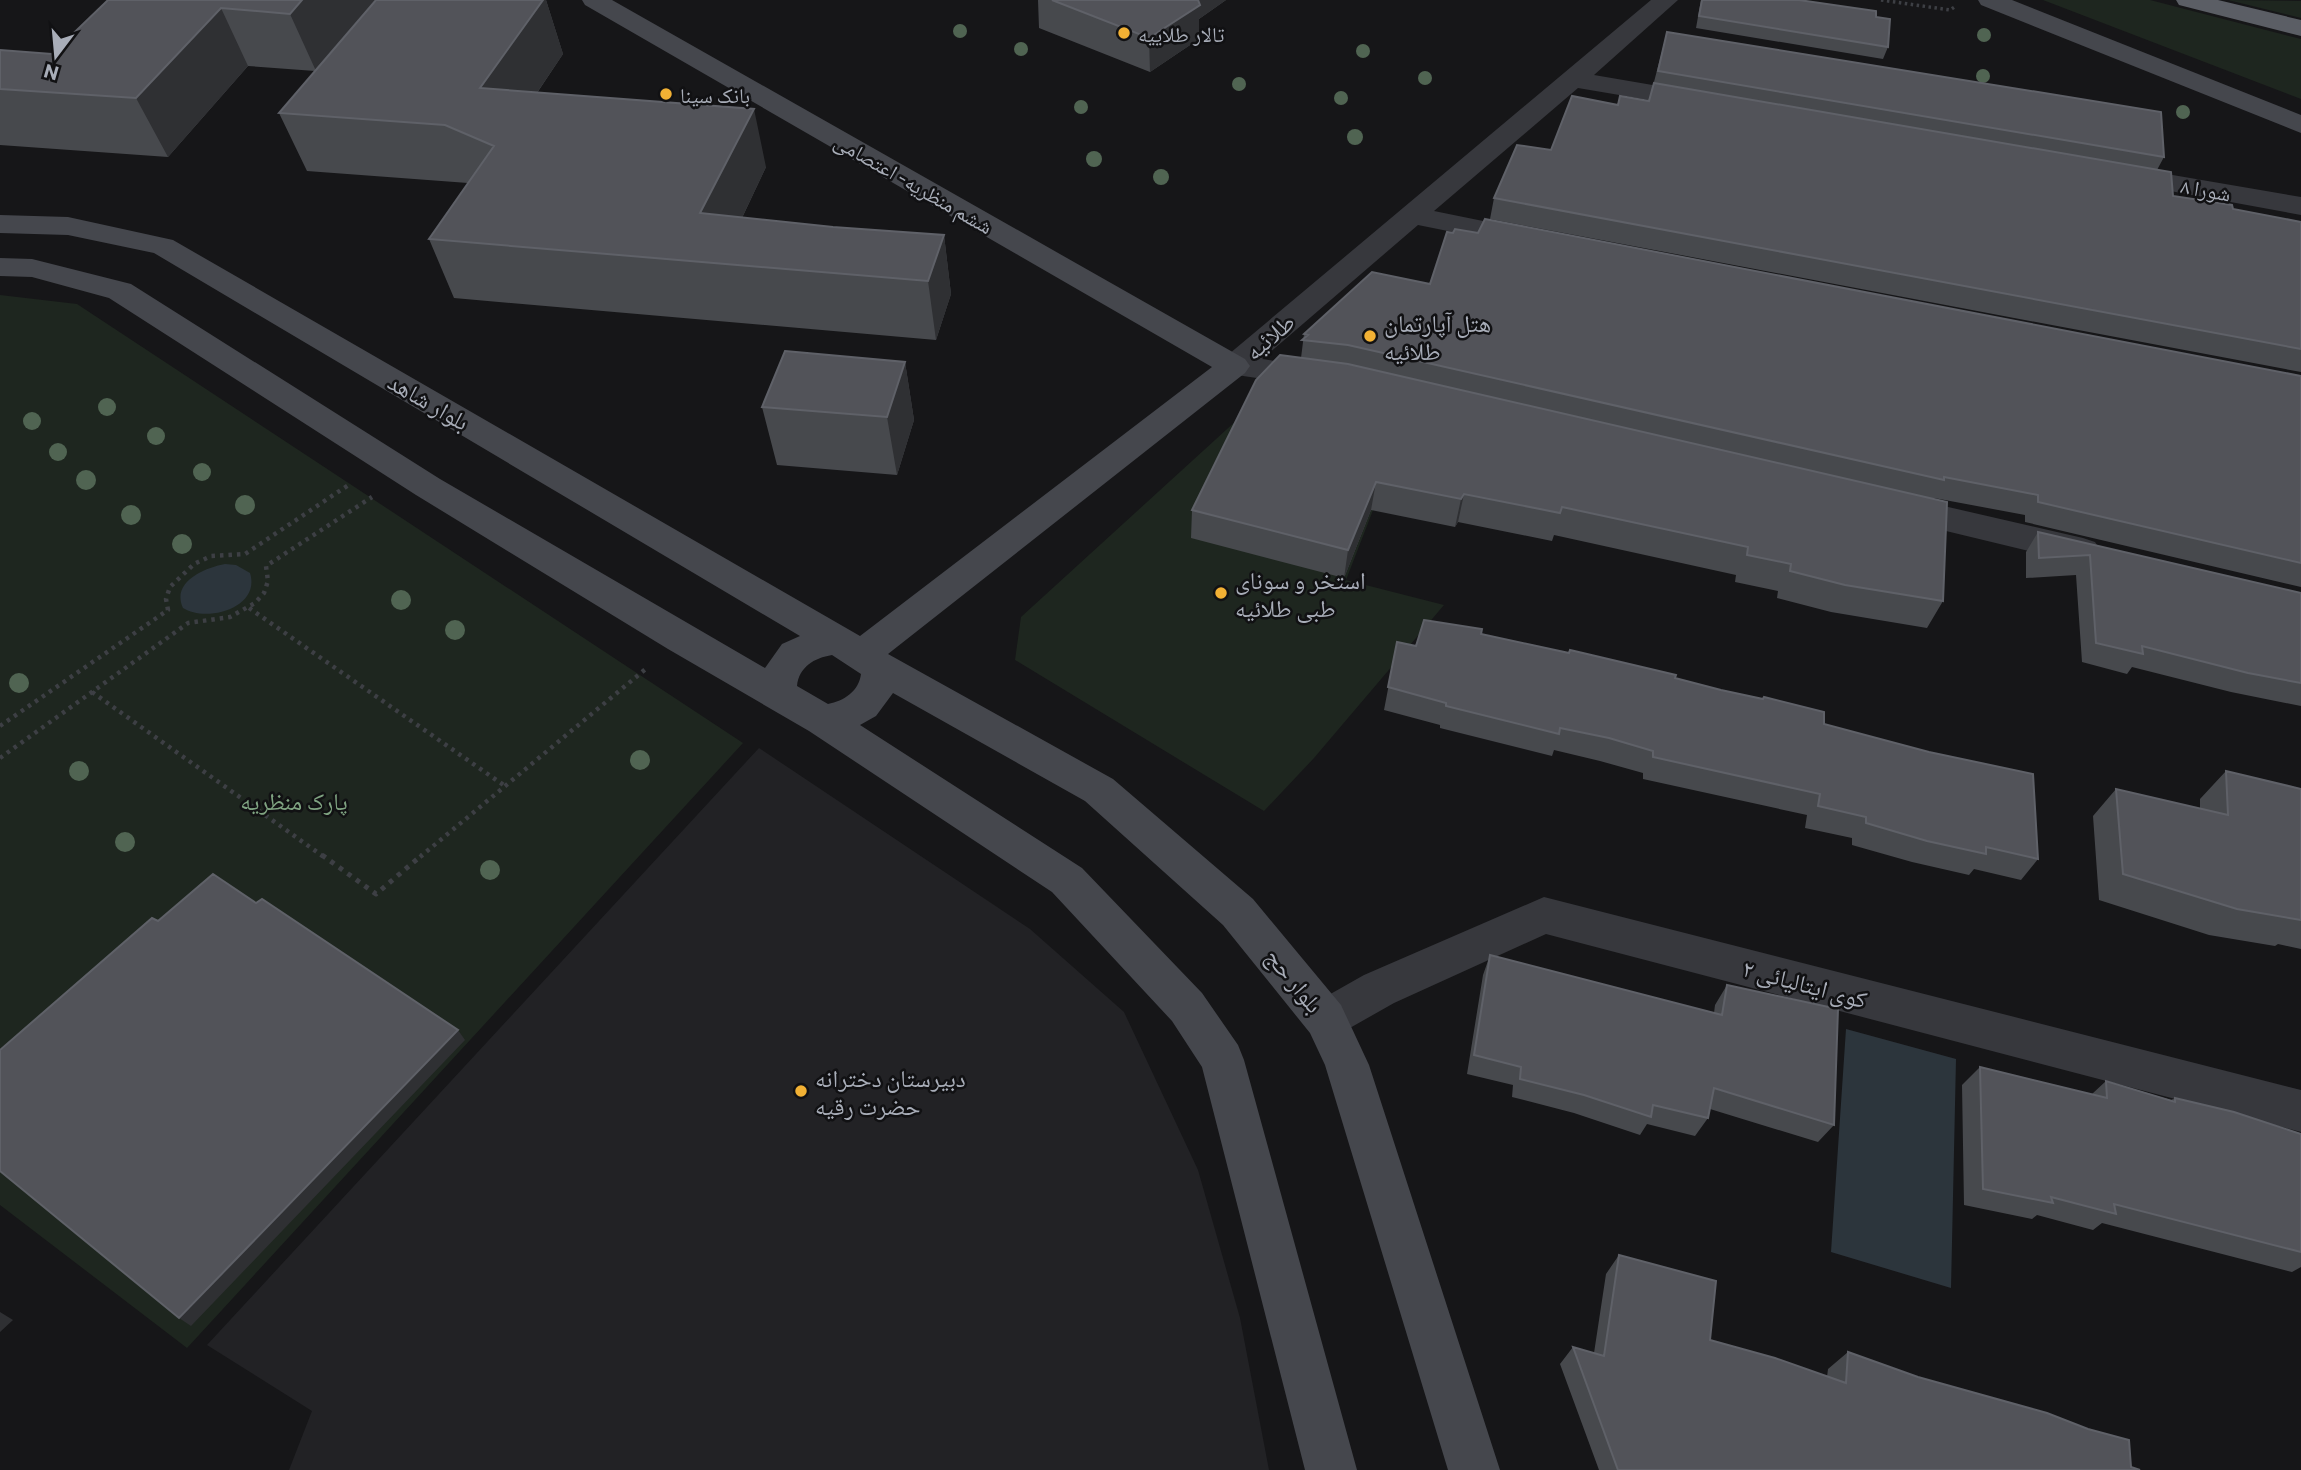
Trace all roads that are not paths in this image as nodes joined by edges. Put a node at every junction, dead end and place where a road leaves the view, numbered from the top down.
1 (594, 0) edge
2 (1666, 0) edge
3 (1990, 0) edge
4 (2188, 0) edge
5 (2301, 28) edge
6 (1573, 79) junction
7 (1724, 105) edge
8 (2301, 125) edge
9 (2095, 170) edge
10 (2301, 206) edge
11 (1409, 215) junction
12 (0, 224) edge
13 (1560, 244) edge
14 (0, 267) edge
15 (1234, 366) junction
16 (1345, 379) edge
17 (1870, 501) edge
18 (2112, 558) edge
19 (859, 655) junction
20 (778, 693) junction
21 (823, 720) junction
22 (1326, 1018) junction
23 (2301, 1111) edge
24 (1331, 1470) edge
25 (1474, 1470) edge

1 - 15 main road, ششم منظریه- اعتصامی
2 - 6 street, طلائیه
3 - 8 main road
4 - 5 highway
6 - 7 street
6 - 11 street, طلائیه
9 - 10 street, شورا ۸
11 - 13 street
11 - 15 street, طلائیه
12 - 19 main road, بلوار شاهد
14 - 20 main road
15 - 16 street
15 - 19 main road, طلائیه
17 - 18 street
19 - 20 main road
19 - 21 main road
19 - 22 main road, بلوار حج
20 - 21 main road
21 - 24 main road
22 - 23 street, کوی ایتالیائی ۲
22 - 25 main road, بلوار حج

